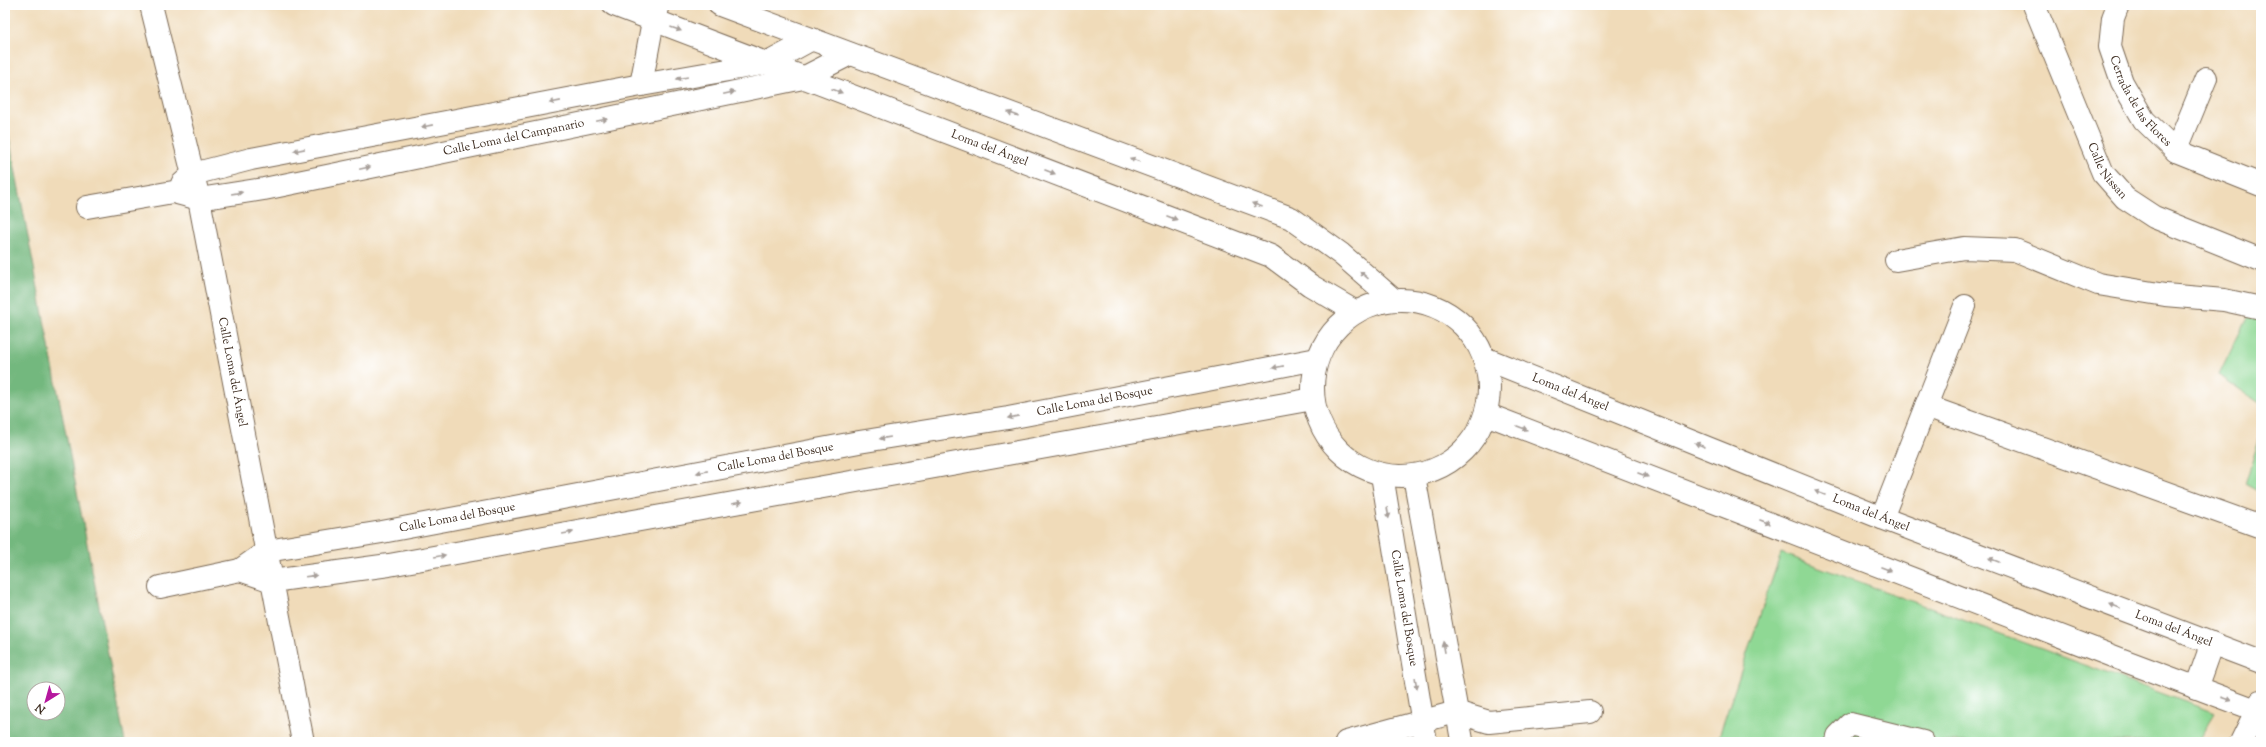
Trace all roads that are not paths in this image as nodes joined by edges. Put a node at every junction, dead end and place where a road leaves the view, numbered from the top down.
1 (151, 5) edge
2 (614, 5) edge
3 (720, 5) edge
4 (2034, 5) edge
5 (2118, 5) edge
6 (656, 13) edge
7 (812, 39) junction
8 (850, 54) junction
9 (768, 63) junction
10 (803, 78) junction
11 (2206, 78) dead end
12 (641, 85) junction
13 (2176, 151) junction
14 (193, 174) junction
15 (2261, 185) edge
16 (173, 192) junction
17 (199, 199) junction
18 (87, 206) dead end
19 (1896, 260) dead end
20 (2261, 260) edge
21 (1394, 300) junction
22 (1965, 306) dead end
23 (2261, 308) edge
24 (1356, 312) junction
25 (1484, 358) junction
26 (1317, 359) junction
27 (1313, 399) junction
28 (1926, 406) junction
29 (1486, 414) junction
30 (1382, 474) junction
31 (1414, 476) junction
32 (1882, 518) junction
33 (2261, 527) edge
34 (267, 551) junction
35 (240, 570) junction
36 (272, 581) junction
37 (160, 587) dead end
38 (2212, 643) junction
39 (2261, 662) edge
40 (2196, 688) junction
41 (2258, 705) edge
42 (1456, 712) junction
43 (1590, 712) dead end
44 (1489, 722) junction
45 (1424, 732) edge
46 (1458, 741) edge
47 (1916, 741) edge
48 (303, 742) edge
49 (1346, 742) edge
50 (1837, 742) edge
51 (2241, 742) edge

1 - 14 street, Calle Loma del Ángel
2 - 6 street, Loma del Ángel
3 - 7 street
4 - 20 street, Calle Nissan
5 - 13 street, Cerrada de las Flores
6 -> 9 street, Loma del Ángel
6 - 12 street
7 - 8 street
7 - 9 street
8 - 10 street, Calle Loma del Campanario
21 -> 8 street
9 - 10 street, Loma del Ángel
9 -> 12 street
17 -> 10 street, Calle Loma del Campanario
10 -> 24 street, Loma del Ángel
11 - 13 street
12 -> 14 street
13 - 15 street, Cerrada de las Flores
14 - 16 street
14 - 17 street, Calle Loma del Ángel
16 - 17 street, Calle Loma del Campanario
16 - 18 street, Calle Loma del Campanario
17 - 34 street, Calle Loma del Ángel
19 - 23 street
21 - 24 street
21 - 25 street
22 - 28 street
24 - 26 street
25 - 29 street
32 -> 25 street, Loma del Ángel
26 - 27 street
26 -> 34 street, Calle Loma del Bosque
27 - 30 street
36 -> 27 street
28 - 32 street
28 - 33 street
29 - 31 street
29 -> 40 street
30 - 31 street
30 -> 45 street, Calle Loma del Bosque
42 -> 31 street
38 -> 32 street, Loma del Ángel
34 - 35 street, Calle Loma del Bosque
34 - 36 street, Calle Loma del Ángel
35 - 36 street
35 - 37 street, Calle Loma del Bosque
36 - 48 street, Calle Loma del Ángel
38 - 39 street, Loma del Ángel
38 - 40 street
40 -> 41 street
41 - 51 street
42 - 44 street
42 - 45 street
42 - 46 street
43 - 44 street
44 - 46 street
45 - 49 street
47 - 50 street

